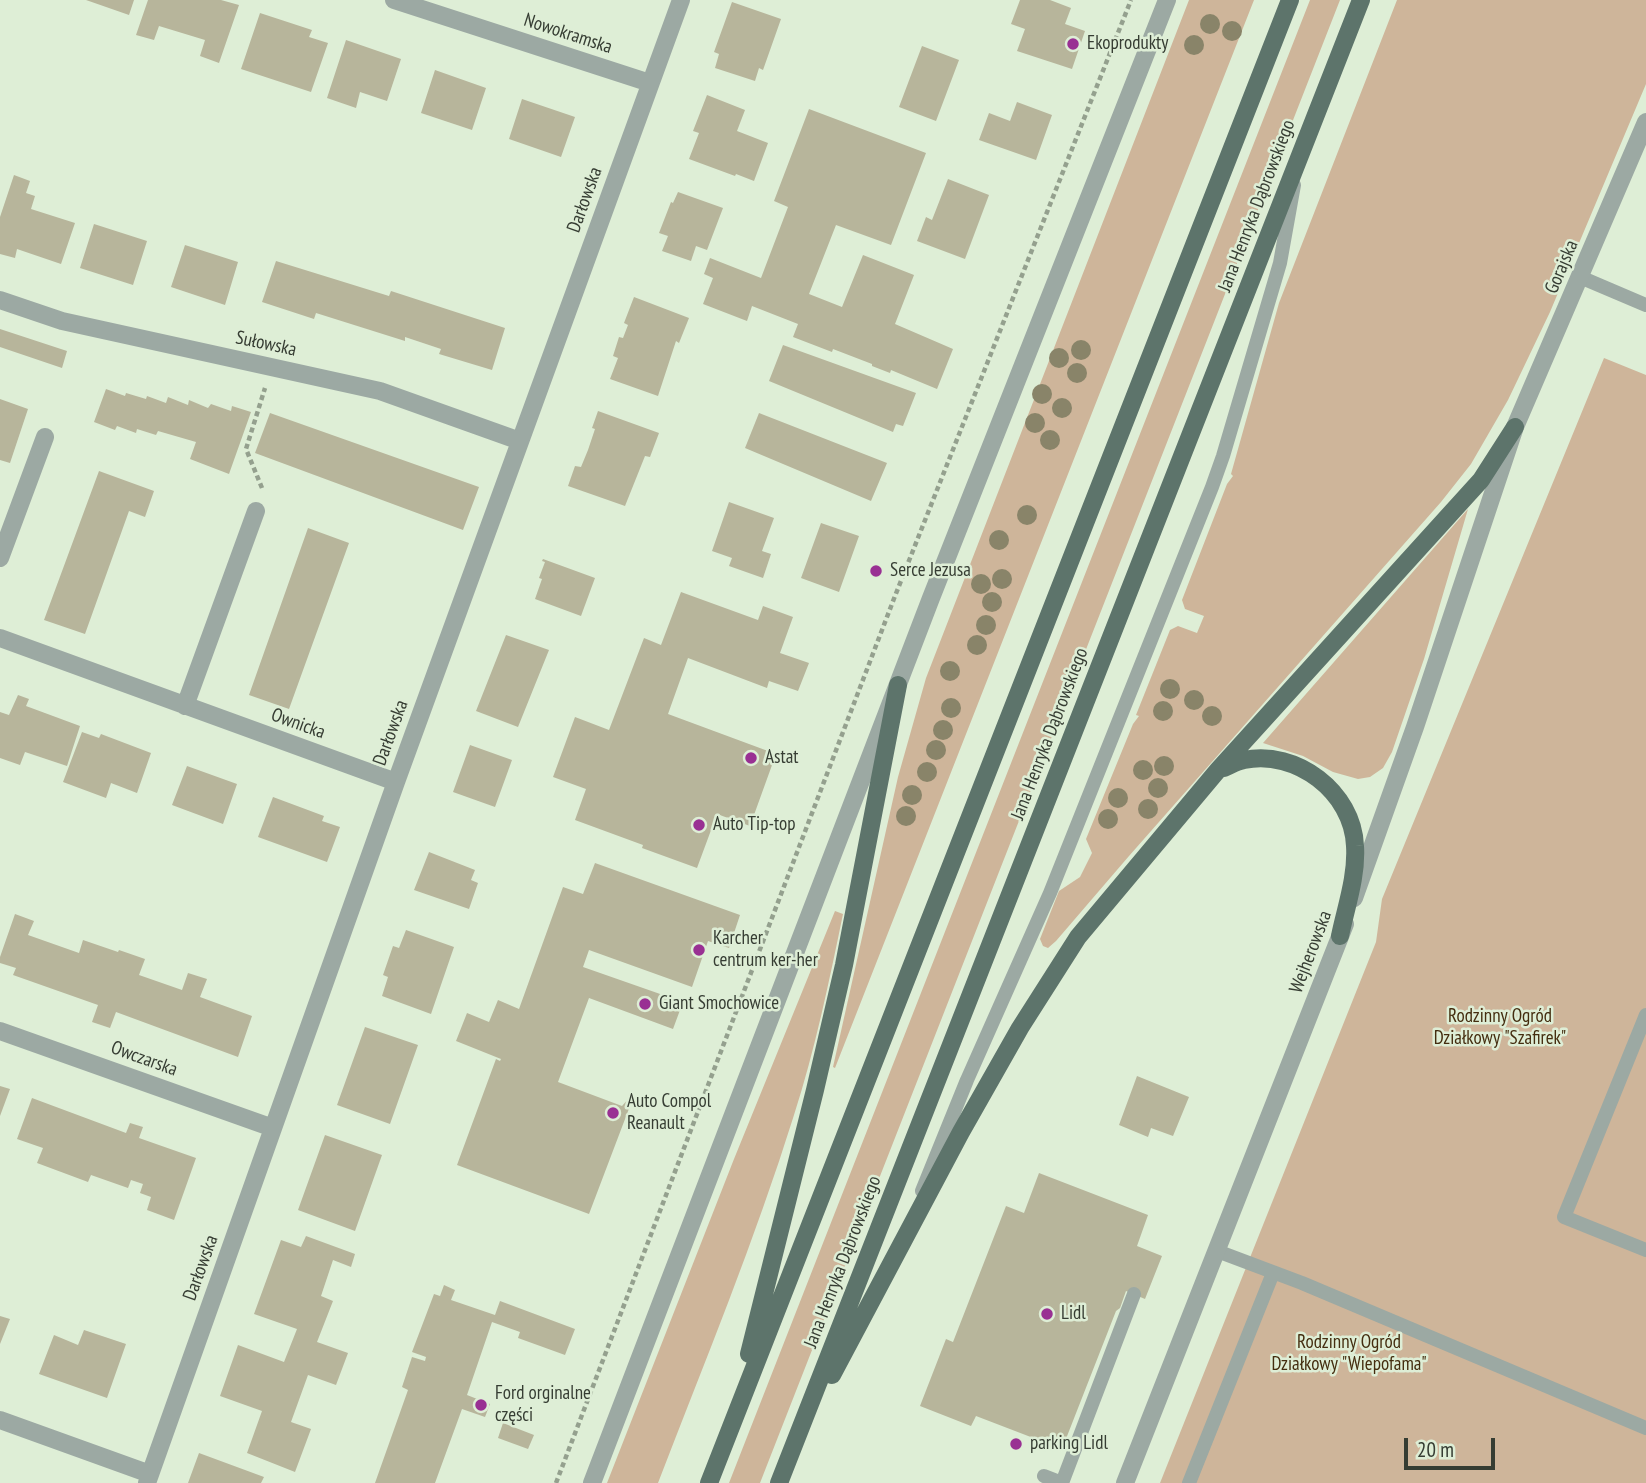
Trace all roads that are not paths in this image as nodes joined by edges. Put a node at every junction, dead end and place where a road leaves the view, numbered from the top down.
1 (394, 0) edge
2 (681, 0) edge
3 (1167, 0) edge
4 (1290, 0) edge
5 (1361, 0) edge
6 (650, 83) junction
7 (1646, 122) edge
8 (1299, 155) junction
9 (1580, 277) junction
10 (0, 300) edge
11 (1646, 305) edge
12 (1515, 428) junction
13 (45, 438) dead end
14 (520, 441) junction
15 (256, 511) road end
16 (0, 558) edge
17 (0, 638) edge
18 (898, 685) junction
19 (185, 706) junction
20 (1218, 771) junction
21 (396, 782) junction
22 (1340, 936) junction
23 (1646, 1015) edge
24 (0, 1031) edge
25 (273, 1128) junction
26 (1646, 1250) edge
27 (1217, 1251) junction
28 (895, 1257) junction
29 (1273, 1273) junction
30 (1134, 1294) dead end
31 (0, 1420) edge
32 (732, 1425) junction
33 (1646, 1428) edge
34 (793, 1449) junction
35 (1044, 1476) dead end
36 (148, 1479) edge
37 (592, 1483) edge
38 (709, 1483) edge
39 (779, 1483) edge
40 (1062, 1483) edge
41 (1125, 1483) edge
42 (1189, 1483) edge

1 - 6 street, Nowokramska
2 - 6 street, Darłowska
3 - 18 street
4 - 32 main road
5 - 8 main road, Jana Henryka Dąbrowskiego
6 - 14 street, Darłowska
7 - 9 street, Gorajska
8 - 28 lane
8 - 34 main road, Jana Henryka Dąbrowskiego
9 - 11 lane
9 - 12 street, Gorajska
10 - 14 street, Sułowska
12 - 20 main road
12 - 22 street, Wejherowska
13 - 16 street
14 - 21 street, Darłowska
15 - 19 street
17 - 19 street, Ownicka
18 - 32 main road
18 - 37 street
19 - 21 street, Ownicka
20 - 22 main road
20 - 28 main road
21 - 25 street, Darłowska
22 - 27 street, Wejherowska
23 - 26 lane
24 - 25 street, Owczarska
25 - 36 street, Darłowska
27 - 29 lane
27 - 41 street, Wejherowska
28 - 34 main road
29 - 33 lane
29 - 42 lane
30 - 40 lane
31 - 36 street
32 - 38 main road
34 - 39 main road, Jana Henryka Dąbrowskiego
35 - 40 lane

